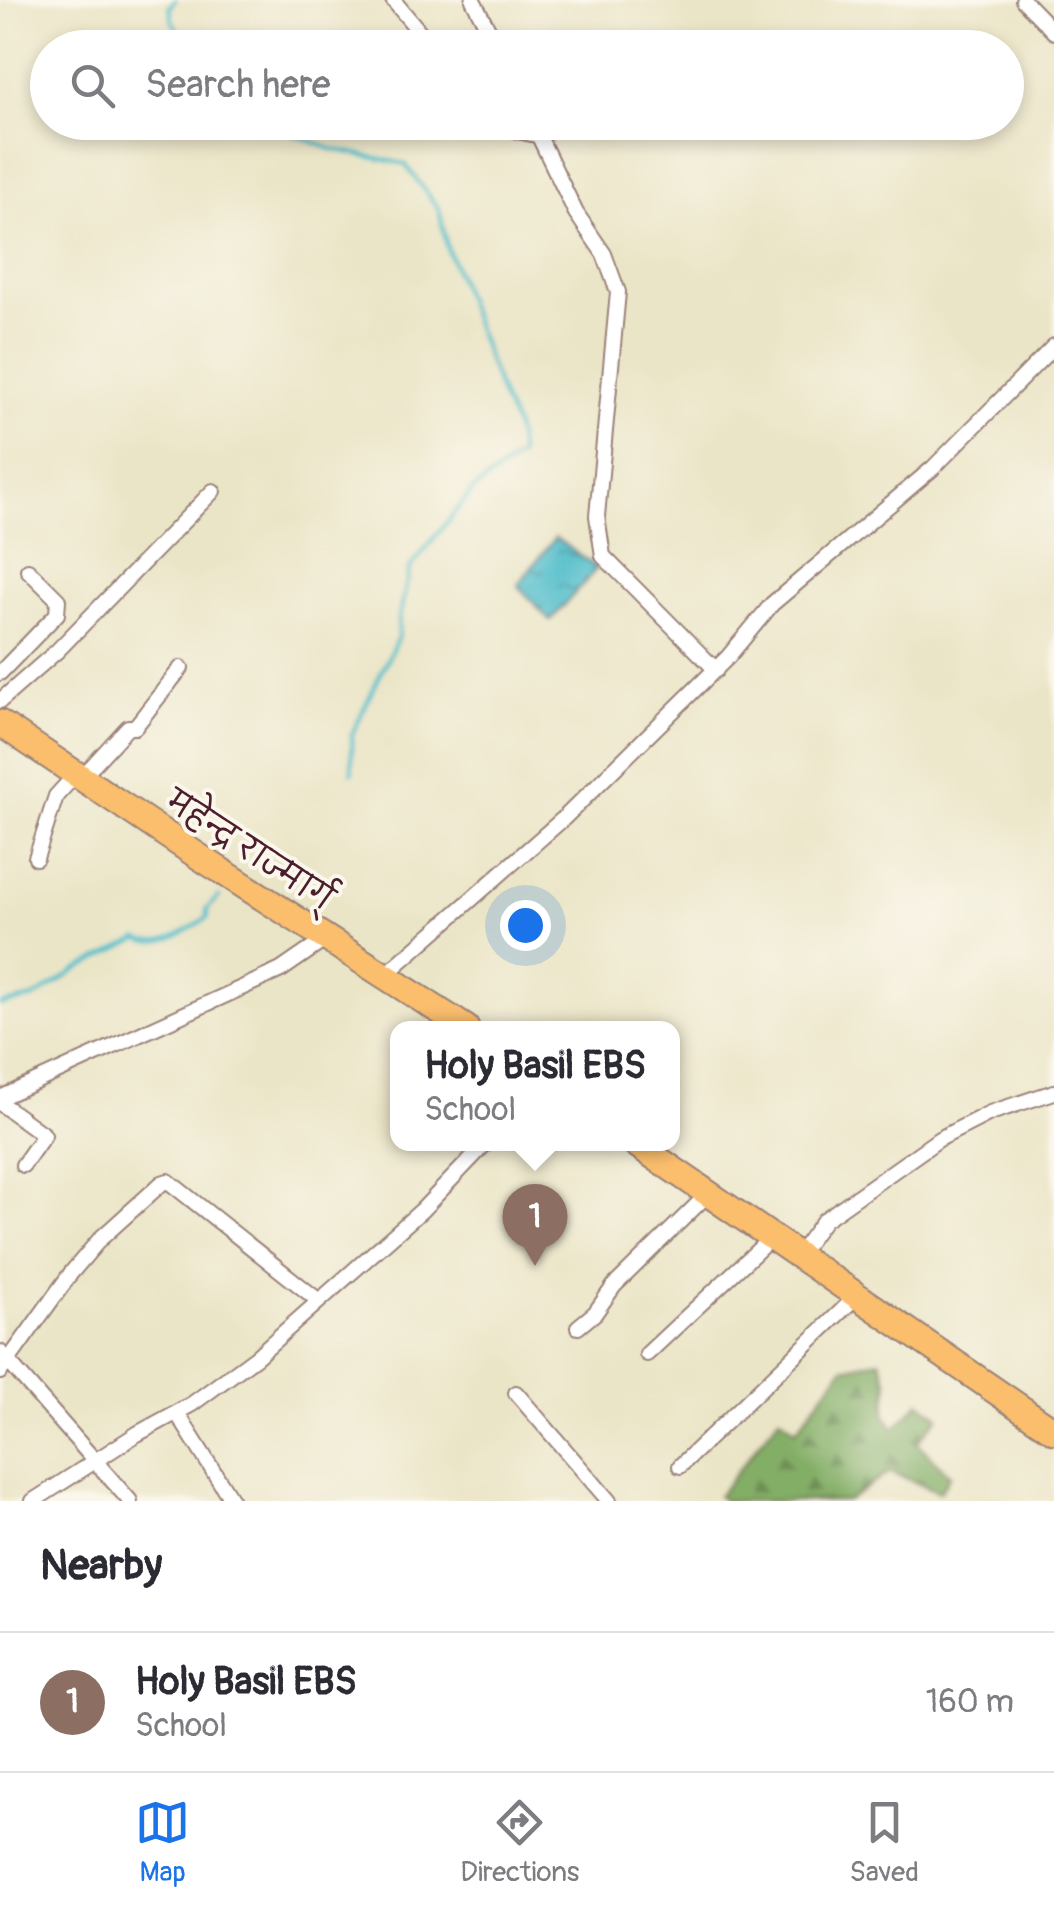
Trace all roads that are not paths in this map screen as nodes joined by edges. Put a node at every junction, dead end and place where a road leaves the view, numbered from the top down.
1 (393, 0) edge
2 (473, 0) edge
3 (1022, 0) edge
4 (418, 30) edge
5 (489, 30) edge
6 (1054, 32) edge
7 (539, 140) edge
8 (1054, 346) edge
9 (213, 491) dead end
10 (28, 570) dead end
11 (180, 668) dead end
12 (716, 670) junction
13 (0, 673) edge
14 (0, 702) edge
15 (4, 733) edge
16 (79, 775) junction
17 (36, 858) dead end
18 (326, 939) junction
19 (384, 976) junction
20 (455, 1021) edge
21 (1054, 1092) edge
22 (0, 1100) edge
23 (478, 1151) edge
24 (646, 1151) edge
25 (23, 1165) dead end
26 (709, 1193) junction
27 (772, 1236) junction
28 (799, 1254) junction
29 (858, 1295) junction
30 (320, 1301) junction
31 (578, 1328) dead end
32 (647, 1354) dead end
33 (3, 1362) edge
34 (516, 1393) dead end
35 (177, 1413) junction
36 (1054, 1430) edge
37 (95, 1460) junction
38 (680, 1466) dead end
39 (32, 1501) edge
40 (130, 1501) edge
41 (232, 1501) edge
42 (609, 1501) edge

1 - 4 street
2 - 5 street
3 - 6 street
7 - 12 street
8 - 12 street
9 - 14 street
10 - 13 street
11 - 16 street
12 - 19 street
15 - 16 highway, महेन्द्र राज्मार्ग्
16 - 17 street
16 - 18 highway, महेन्द्र राज्मार्ग्
18 - 19 highway, महेन्द्र राज्मार्ग्
18 - 22 street
19 - 20 highway, महेन्द्र राज्मार्ग्
21 - 28 street
22 - 25 street
23 - 30 street
24 - 26 highway
26 - 27 highway
26 - 31 street
27 - 28 highway
27 - 32 street
28 - 29 highway
29 - 36 highway
29 - 38 street
30 - 33 street
30 - 35 street
33 - 37 street
34 - 42 street
35 - 37 street
35 - 41 street
37 - 39 street
37 - 40 street

